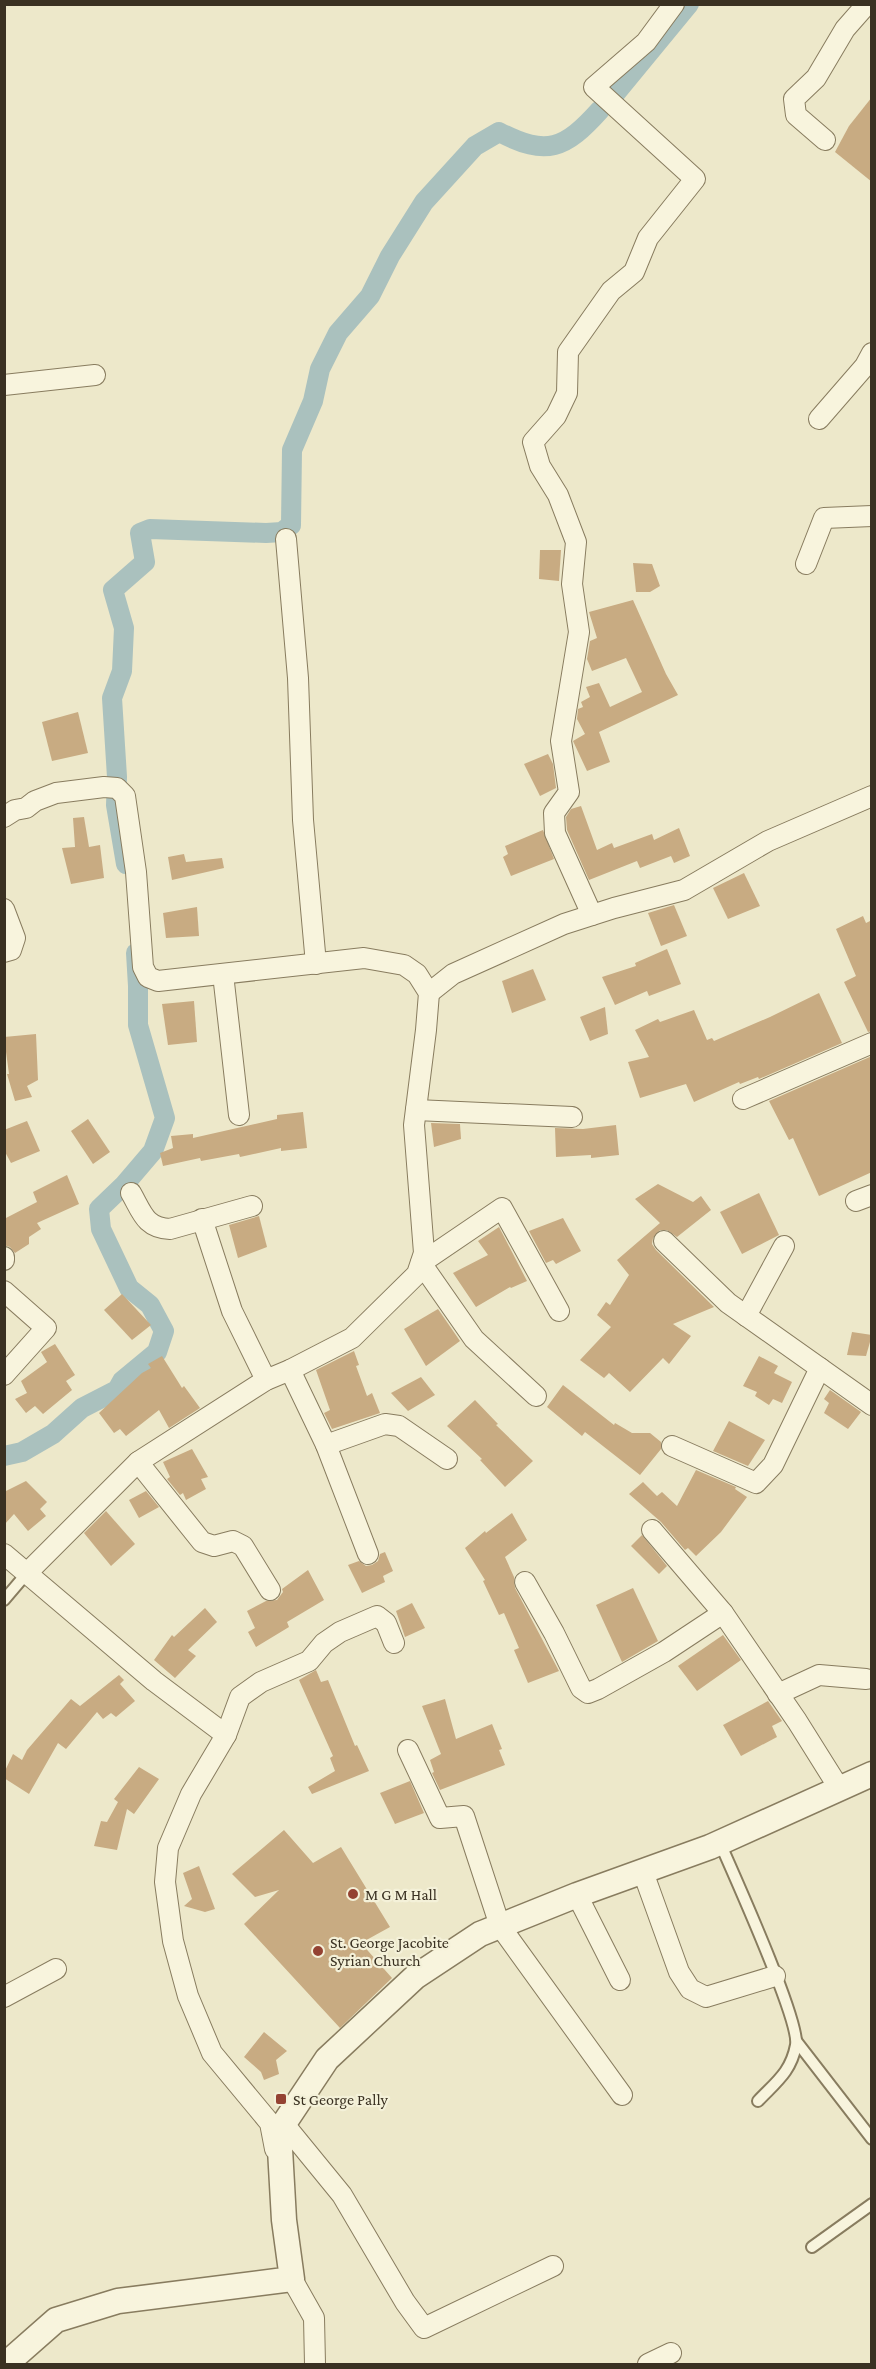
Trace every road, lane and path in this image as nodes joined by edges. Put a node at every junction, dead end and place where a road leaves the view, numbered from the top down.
1 (674, 4) edge
2 (867, 4) edge
3 (825, 140) dead end
4 (872, 353) edge
5 (95, 375) dead end
6 (4, 385) edge
7 (819, 419) dead end
8 (872, 516) edge
9 (286, 539) dead end
10 (806, 564) dead end
11 (872, 796) edge
12 (4, 817) edge
13 (4, 909) edge
14 (592, 915) junction
15 (4, 952) edge
16 (316, 964) junction
17 (223, 974) junction
18 (429, 993) junction
19 (872, 1043) edge
20 (743, 1099) dead end
21 (416, 1110) junction
22 (238, 1115) dead end
23 (572, 1117) dead end
24 (131, 1193) dead end
25 (252, 1206) dead end
26 (202, 1219) junction
27 (663, 1241) dead end
28 (784, 1246) dead end
29 (421, 1263) junction
30 (4, 1291) edge
31 (559, 1311) dead end
32 (746, 1316) junction
33 (820, 1368) junction
34 (290, 1370) junction
35 (4, 1375) edge
36 (266, 1380) junction
37 (536, 1396) dead end
38 (872, 1405) edge
39 (326, 1445) junction
40 (672, 1446) dead end
41 (447, 1458) dead end
42 (138, 1462) junction
43 (652, 1530) dead end
44 (4, 1554) edge
45 (368, 1554) dead end
46 (27, 1573) junction
47 (525, 1582) dead end
48 (270, 1590) dead end
49 (4, 1600) edge
50 (723, 1613) junction
51 (394, 1643) dead end
52 (866, 1679) dead end
53 (778, 1694) junction
54 (226, 1735) junction
55 (408, 1750) dead end
56 (872, 1774) edge
57 (839, 1788) junction
58 (720, 1843) junction
59 (644, 1872) junction
60 (577, 1895) junction
61 (500, 1926) junction
62 (56, 1969) dead end
63 (775, 1976) junction
64 (620, 1980) dead end
65 (4, 1997) edge
66 (797, 2042) junction
67 (622, 2095) dead end
68 (758, 2101) dead end
69 (284, 2124) junction
70 (872, 2139) edge
71 (282, 2178) junction
72 (872, 2204) edge
73 (812, 2247) dead end
74 (553, 2266) dead end
75 (292, 2279) junction
76 (671, 2353) dead end
77 (6, 2364) edge
78 (315, 2364) edge
79 (648, 2364) edge

1 - 14 street
2 - 3 street
4 - 7 street
5 - 6 street
8 - 10 street
9 - 16 street
11 - 14 street
12 - 17 street
13 - 15 street
14 - 18 street
16 - 17 street
16 - 18 street
17 - 22 street
18 - 21 street
19 - 20 street
21 - 23 street
21 - 29 street
24 - 26 street
25 - 26 street
26 - 36 street
27 - 32 street
28 - 32 street
29 - 31 street
29 - 34 street
29 - 37 street
30 - 35 street
32 - 33 street
33 - 38 street
33 - 40 street
34 - 36 street
34 - 39 street
36 - 42 street
39 - 41 street
39 - 45 street
42 - 46 street
42 - 48 street
43 - 50 street
44 - 46 street
46 - 49 lane
46 - 54 street
47 - 50 street
50 - 53 street
51 - 54 street
52 - 53 street
53 - 57 street
54 - 71 street
55 - 61 street
56 - 57 street
57 - 58 street
58 - 59 street
58 - 63 lane
59 - 60 street
59 - 63 street
60 - 61 street
60 - 64 street
61 - 67 street
61 - 69 street
62 - 65 street
63 - 66 lane
66 - 68 lane
66 - 70 lane
69 - 71 street
69 - 74 street
71 - 75 street
72 - 73 lane
75 - 77 street
75 - 78 street
76 - 79 street

